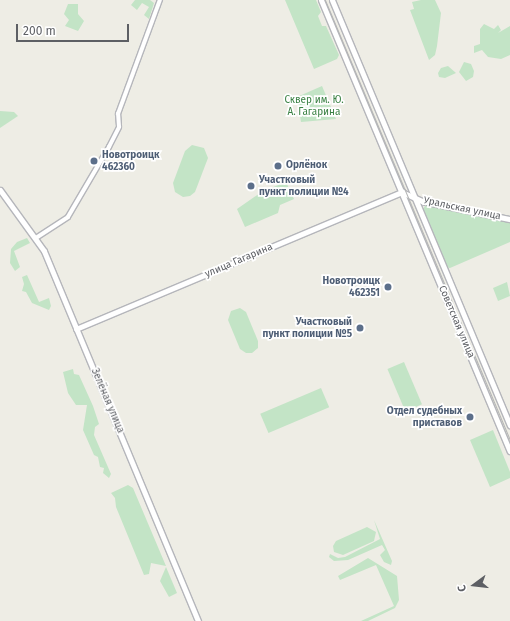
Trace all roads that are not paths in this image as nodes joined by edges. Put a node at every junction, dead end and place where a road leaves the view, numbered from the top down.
1 (159, 0) edge
2 (321, 0) edge
3 (332, 0) edge
4 (0, 190) edge
5 (402, 192) junction
6 (414, 198) junction
7 (510, 220) edge
8 (36, 238) junction
9 (76, 329) junction
10 (510, 425) edge
11 (510, 451) edge
12 (198, 621) edge

1 - 8 street
2 - 5 main road, Советская улица
3 - 6 main road, Советская улица
4 - 8 main road, Зелёная улица
5 - 6 street
5 - 9 street, улица Гагарина
5 - 11 main road, Советская улица
6 - 7 street, Уральская улица
6 - 10 main road, Советская улица
8 - 9 main road, Зелёная улица
9 - 12 main road, Зелёная улица

